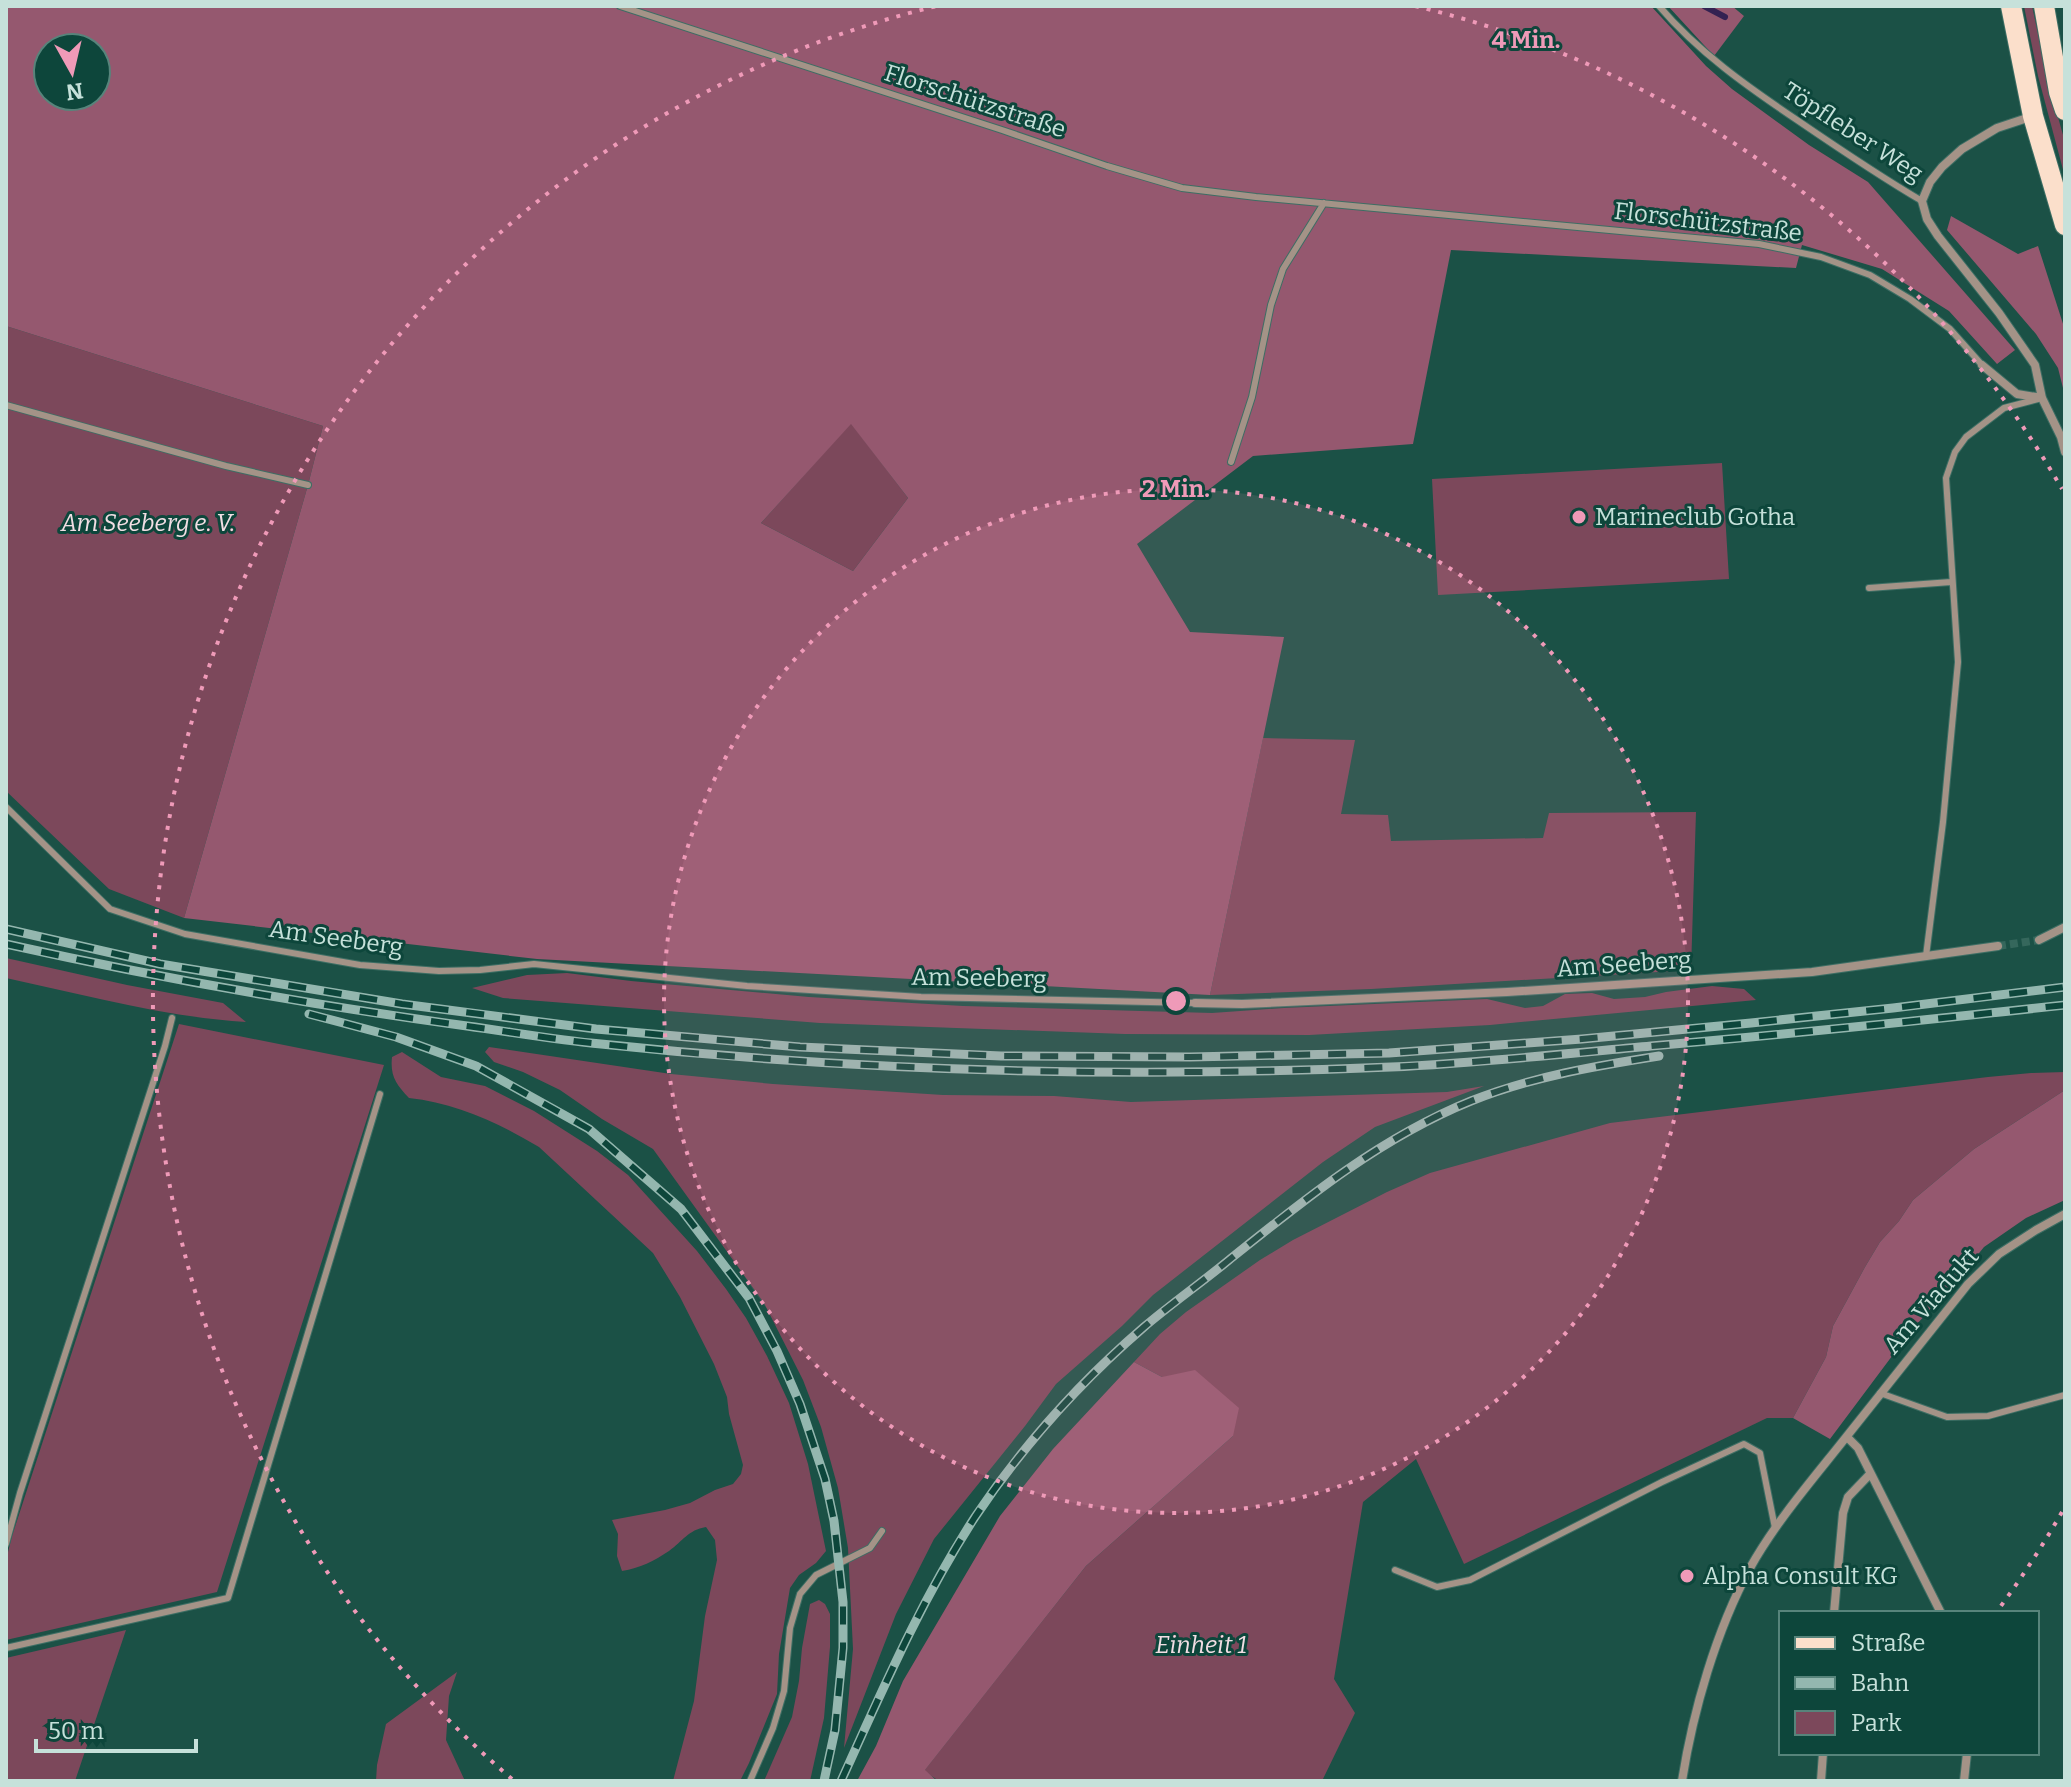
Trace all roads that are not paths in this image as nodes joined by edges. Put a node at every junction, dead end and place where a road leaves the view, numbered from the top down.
1 (620, 6) edge
2 (1659, 6) edge
3 (2011, 6) edge
4 (2044, 6) edge
5 (2063, 98) edge
6 (2033, 116) junction
7 (1922, 201) junction
8 (1324, 203) junction
9 (2065, 225) edge
10 (1982, 365) joint
11 (2042, 398) junction
12 (6, 405) edge
13 (2065, 452) edge
14 (1231, 462) dead end
15 (308, 485) dead end
16 (1951, 582) junction
17 (1869, 588) dead end
18 (6, 807) edge
19 (2065, 927) edge
20 (2039, 940) tunnel mouth
21 (1998, 946) tunnel mouth
22 (1926, 956) junction
23 (1195, 1003) joint
24 (172, 1018) dead end
25 (380, 1094) dead end
26 (2065, 1214) edge
27 (1880, 1393) junction
28 (2065, 1395) edge
29 (1847, 1437) junction
30 (1870, 1474) junction
31 (1775, 1528) junction
32 (882, 1531) dead end
33 (6, 1544) edge
34 (1395, 1570) dead end
35 (1834, 1611) edge
36 (1940, 1611) edge
37 (6, 1648) edge
38 (1823, 1755) edge
39 (1967, 1755) edge
40 (750, 1781) edge
41 (1682, 1781) edge
42 (1821, 1781) edge
43 (1964, 1781) edge

1 - 8 lane, Florschützstraße
2 - 7 lane, Töpfleber Weg
3 - 6 main road
4 - 5 main road
6 - 7 street
6 - 9 main road
7 - 11 street, Töpfleber Weg
8 - 10 lane, Florschützstraße
8 - 14 lane
10 - 11 street, Florschützstraße
11 - 13 street
11 - 16 lane
12 - 15 lane
16 - 17 lane
16 - 22 lane
18 - 23 lane, Am Seeberg
19 - 20 street
21 - 22 street, Am Seeberg
22 - 23 street, Am Seeberg
24 - 33 lane
25 - 37 lane
26 - 27 street, Am Viadukt
27 - 28 lane
27 - 29 street, Am Viadukt
29 - 30 street
29 - 31 street, Am Viadukt
30 - 35 street
30 - 36 street
31 - 34 lane
31 - 41 street, Am Viadukt
32 - 40 lane
38 - 42 street
39 - 43 street

